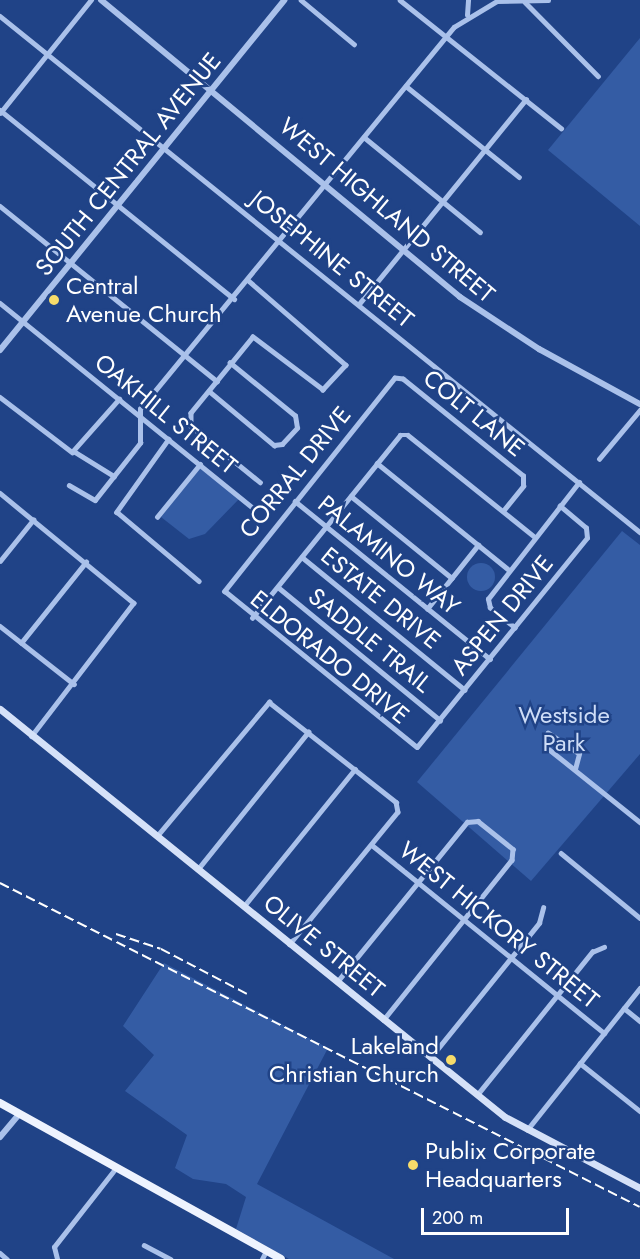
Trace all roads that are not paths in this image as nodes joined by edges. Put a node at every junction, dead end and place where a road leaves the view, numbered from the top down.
1 (91, 0) edge
2 (101, 0) edge
3 (284, 0) edge
4 (301, 0) edge
5 (400, 0) edge
6 (468, 0) edge
7 (548, 0) edge
8 (496, 1) edge
9 (525, 2) junction
10 (468, 15) junction
11 (0, 16) edge
12 (446, 35) junction
13 (354, 44) dead end
14 (48, 53) junction
15 (598, 76) dead end
16 (406, 86) junction
17 (212, 88) junction
18 (526, 99) junction
19 (0, 111) edge
20 (561, 128) dead end
21 (364, 137) junction
22 (164, 147) junction
23 (486, 149) junction
24 (519, 177) dead end
25 (324, 187) junction
26 (443, 202) junction
27 (117, 205) junction
28 (0, 206) edge
29 (480, 232) dead end
30 (280, 241) junction
31 (403, 250) junction
32 (70, 263) junction
33 (249, 281) junction
34 (234, 299) junction
35 (0, 303) edge
36 (359, 304) junction
37 (23, 321) junction
38 (0, 350) edge
39 (187, 357) junction
40 (230, 363) junction
41 (396, 378) joint
42 (217, 381) junction
43 (209, 391) junction
44 (0, 397) edge
45 (119, 399) junction
46 (640, 404) edge
47 (640, 410) edge
48 (137, 413) junction
49 (169, 439) junction
50 (75, 452) junction
51 (599, 459) dead end
52 (200, 464) junction
53 (377, 464) junction
54 (114, 476) junction
55 (260, 482) dead end
56 (579, 482) junction
57 (69, 485) dead end
58 (0, 493) edge
59 (351, 496) junction
60 (294, 501) junction
61 (560, 506) junction
62 (254, 508) dead end
63 (503, 512) junction
64 (157, 517) dead end
65 (33, 520) junction
66 (326, 527) junction
67 (640, 532) edge
68 (535, 537) junction
69 (478, 545) junction
70 (302, 557) junction
71 (0, 561) edge
72 (86, 562) junction
73 (509, 570) junction
74 (452, 578) junction
75 (199, 581) dead end
76 (278, 587) junction
77 (225, 591) joint
78 (427, 609) junction
79 (252, 618) junction
80 (0, 626) edge
81 (514, 628) junction
82 (21, 643) junction
83 (490, 659) junction
84 (74, 684) junction
85 (465, 690) junction
86 (0, 710) edge
87 (440, 720) junction
88 (308, 732) junction
89 (32, 736) junction
90 (415, 747) joint
91 (355, 769) junction
92 (575, 769) junction
93 (640, 822) edge
94 (157, 836) junction
95 (372, 844) junction
96 (561, 853) dead end
97 (198, 869) junction
98 (418, 882) junction
99 (244, 906) junction
100 (543, 908) dead end
101 (640, 918) edge
102 (465, 920) junction
103 (290, 944) junction
104 (604, 947) dead end
105 (511, 958) junction
106 (337, 982) junction
107 (640, 988) edge
108 (557, 996) junction
109 (624, 1008) junction
110 (384, 1020) junction
111 (640, 1021) edge
112 (604, 1033) junction
113 (430, 1057) junction
114 (580, 1063) junction
115 (477, 1095) junction
116 (0, 1103) edge
117 (640, 1111) edge
118 (19, 1114) junction
119 (527, 1130) junction
120 (0, 1137) edge
121 (116, 1168) junction
122 (640, 1188) edge
123 (144, 1245) dead end
124 (266, 1251) junction
125 (0, 1253) edge
126 (7, 1259) edge
127 (57, 1259) edge
128 (170, 1259) edge
129 (262, 1259) edge
130 (281, 1259) edge

1 - 14 street
2 - 17 street, WEST HIGHLAND STREET
3 - 17 street, SOUTH CENTRAL AVENUE
4 - 13 street
5 - 12 street
6 - 10 street
7 - 9 street
8 - 9 street
8 - 10 street
9 - 15 street
10 - 12 street
11 - 14 street, JOSEPHINE STREET
12 - 16 street
12 - 18 street
14 - 19 street
14 - 22 street, JOSEPHINE STREET
16 - 21 street
16 - 23 street
17 - 22 street, SOUTH CENTRAL AVENUE
17 - 25 street, WEST HIGHLAND STREET
18 - 20 street
18 - 23 street
19 - 27 street
21 - 25 street
21 - 26 street
22 - 27 street, SOUTH CENTRAL AVENUE
22 - 30 street, JOSEPHINE STREET
23 - 24 street
23 - 26 street
25 - 30 street
25 - 31 street, WEST HIGHLAND STREET
26 - 29 street
26 - 31 street
27 - 32 street, SOUTH CENTRAL AVENUE
27 - 34 street
28 - 32 street
30 - 33 street
30 - 36 street, JOSEPHINE STREET
31 - 36 street
31 - 46 street, WEST HIGHLAND STREET
32 - 37 street, SOUTH CENTRAL AVENUE
32 - 39 street
33 - 34 street
33 - 40 street
34 - 39 street
35 - 37 street, OAKHILL STREET
36 - 56 street, JOSEPHINE STREET
37 - 38 street, SOUTH CENTRAL AVENUE
37 - 45 street, OAKHILL STREET
39 - 42 street
39 - 48 street
40 - 42 street
40 - 43 street
41 - 60 street, CORRAL DRIVE
41 - 63 street, COLT LANE
42 - 43 street
43 - 55 street
44 - 50 street
45 - 48 street, OAKHILL STREET
45 - 50 street
47 - 51 street
48 - 49 street, OAKHILL STREET
48 - 54 street
49 - 52 street, OAKHILL STREET
49 - 75 street
50 - 54 street
52 - 62 street, OAKHILL STREET
52 - 64 street
53 - 59 street
53 - 63 street
53 - 69 street
54 - 57 street
56 - 61 street
56 - 67 street, JOSEPHINE STREET
58 - 65 street
59 - 66 street
59 - 74 street
60 - 66 street, PALAMINO WAY
60 - 77 street, CORRAL DRIVE
61 - 68 street
61 - 81 street, ASPEN DRIVE
63 - 68 street
65 - 71 street
65 - 72 street
66 - 70 street
66 - 78 street, PALAMINO WAY
68 - 73 street
69 - 73 street
69 - 74 street
70 - 76 street
70 - 85 street, ESTATE DRIVE
72 - 82 street
72 - 84 street
73 - 81 street
74 - 78 street
76 - 79 street
76 - 87 street, SADDLE TRAIL
77 - 79 street, ELDORADO DRIVE
78 - 83 street, PALAMINO WAY
79 - 90 street, ELDORADO DRIVE
80 - 82 street
81 - 83 street, ASPEN DRIVE
82 - 84 street
83 - 85 street, ASPEN DRIVE
84 - 89 street
85 - 87 street, ASPEN DRIVE
86 - 89 main road, OLIVE STREET
87 - 90 street, ASPEN DRIVE
88 - 91 street
88 - 94 street
88 - 97 street
89 - 94 main road, OLIVE STREET
91 - 95 street
91 - 99 street
92 - 92 street
92 - 93 street
94 - 97 main road, OLIVE STREET
95 - 98 street, WEST HICKORY STREET
95 - 103 street
96 - 101 street
97 - 99 main road, OLIVE STREET
98 - 102 street, WEST HICKORY STREET
98 - 102 street
98 - 106 street
99 - 103 main road, OLIVE STREET
100 - 105 street
102 - 105 street, WEST HICKORY STREET
102 - 110 street
103 - 106 main road, OLIVE STREET
104 - 108 street
105 - 108 street, WEST HICKORY STREET
105 - 113 street
106 - 110 main road, OLIVE STREET
107 - 109 street
108 - 112 street, WEST HICKORY STREET
108 - 115 street
109 - 111 street
109 - 112 street
110 - 113 main road, OLIVE STREET
112 - 114 street
113 - 115 main road, OLIVE STREET
114 - 117 street
114 - 119 street
115 - 119 main road, OLIVE STREET
116 - 118 main road
118 - 120 street
118 - 121 main road
119 - 122 main road, OLIVE STREET
121 - 124 main road
121 - 127 street
123 - 128 street
124 - 129 street
124 - 130 main road
125 - 126 street

